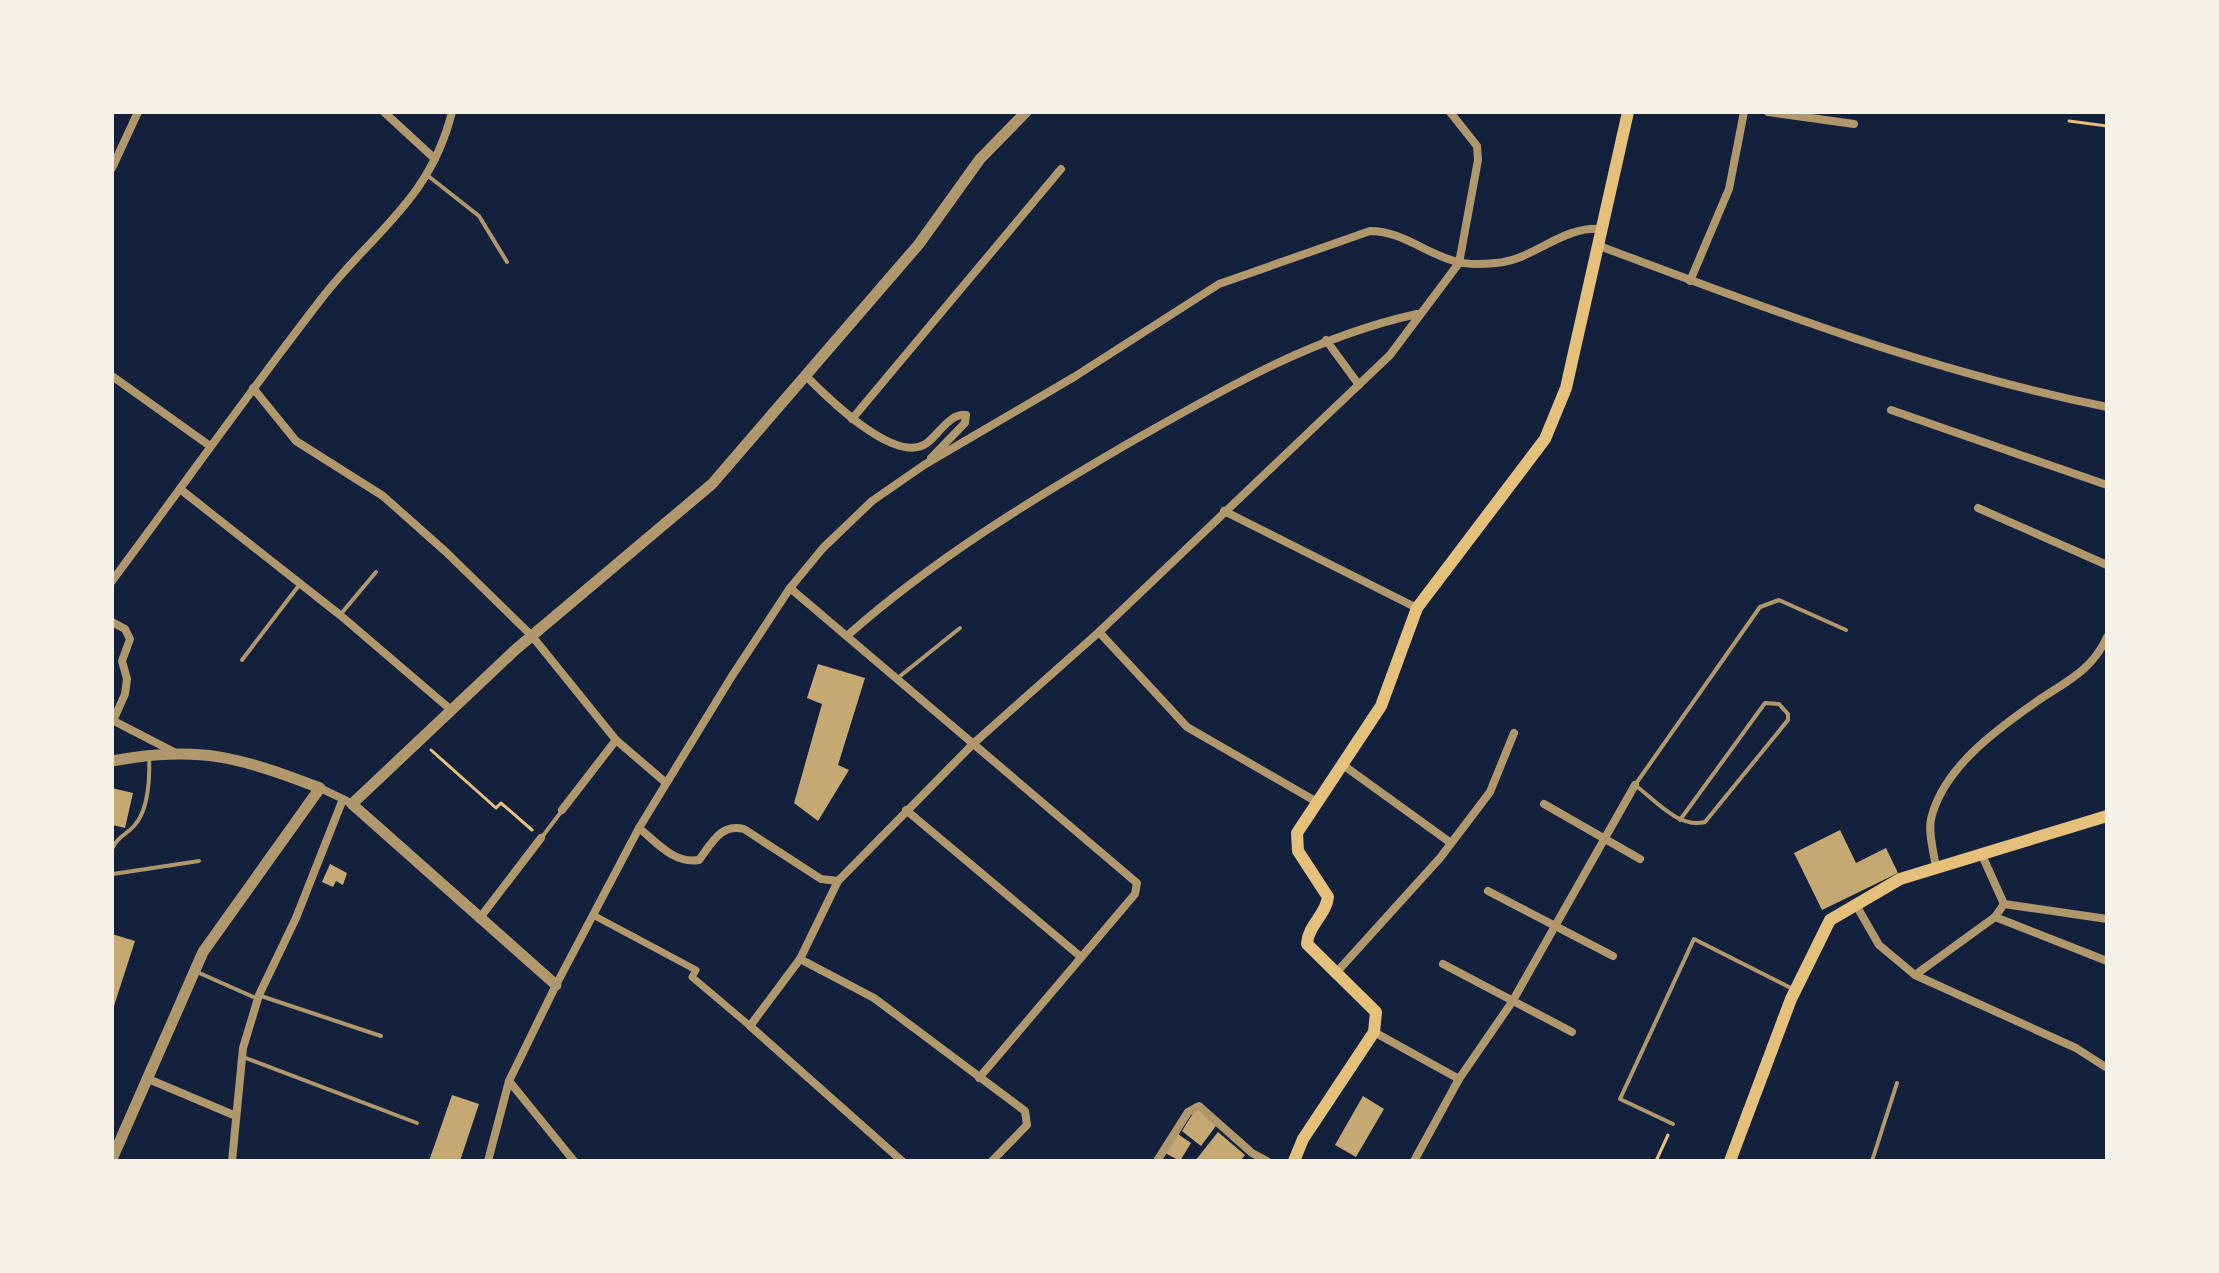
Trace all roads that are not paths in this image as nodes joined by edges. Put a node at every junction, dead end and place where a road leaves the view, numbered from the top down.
1 (138, 112) edge
2 (384, 112) edge
3 (452, 112) edge
4 (1026, 112) edge
5 (1450, 112) edge
6 (1628, 112) edge
7 (1744, 112) edge
8 (1768, 112) edge
9 (1854, 124) dead end
10 (435, 159) junction
11 (112, 168) edge
12 (1061, 169) dead end
13 (427, 175) junction
14 (1601, 229) junction
15 (1597, 245) junction
16 (507, 262) dead end
17 (1459, 263) junction
18 (1690, 281) junction
19 (1418, 314) junction
20 (1326, 340) junction
21 (112, 376) edge
22 (806, 376) junction
23 (1359, 385) junction
24 (253, 388) junction
25 (2107, 407) edge
26 (1891, 410) dead end
27 (852, 419) junction
28 (210, 446) junction
29 (924, 465) junction
30 (2107, 485) edge
31 (180, 489) junction
32 (1978, 508) dead end
33 (1224, 511) junction
34 (2107, 565) edge
35 (376, 572) dead end
36 (112, 581) edge
37 (300, 584) junction
38 (790, 588) junction
39 (1417, 608) junction
40 (340, 615) junction
41 (112, 622) edge
42 (960, 628) dead end
43 (1846, 630) dead end
44 (1099, 632) junction
45 (848, 635) junction
46 (532, 636) junction
47 (2107, 637) edge
48 (242, 660) dead end
49 (899, 677) junction
50 (450, 709) junction
51 (112, 720) edge
52 (1514, 733) dead end
53 (616, 740) junction
54 (974, 743) junction
55 (174, 752) junction
56 (149, 754) junction
57 (112, 761) edge
58 (1343, 765) junction
59 (665, 782) junction
60 (1635, 785) junction
61 (320, 788) junction
62 (347, 801) junction
63 (1317, 802) junction
64 (1544, 804) dead end
65 (562, 810) joint
66 (906, 810) junction
67 (2107, 816) edge
68 (1680, 820) junction
69 (639, 828) junction
70 (541, 838) joint
71 (1603, 838) junction
72 (1451, 843) junction
73 (112, 849) edge
74 (1981, 853) junction
75 (1640, 859) dead end
76 (199, 861) dead end
77 (1936, 868) junction
78 (112, 872) edge
79 (112, 880) edge
80 (838, 881) junction
81 (1488, 891) dead end
82 (2004, 904) junction
83 (1856, 905) junction
84 (593, 915) junction
85 (1995, 917) junction
86 (479, 919) junction
87 (2107, 919) edge
88 (1556, 925) junction
89 (1613, 956) dead end
90 (1081, 957) junction
91 (800, 959) junction
92 (2107, 961) edge
93 (1443, 964) dead end
94 (195, 971) junction
95 (1335, 975) junction
96 (1915, 975) junction
97 (556, 985) junction
98 (1795, 990) junction
99 (258, 997) junction
100 (1512, 1002) junction
101 (750, 1026) junction
102 (1374, 1032) junction
103 (1572, 1032) dead end
104 (381, 1036) dead end
105 (243, 1057) junction
106 (2107, 1068) edge
107 (146, 1078) junction
108 (979, 1078) junction
109 (1459, 1079) junction
110 (509, 1081) junction
111 (1897, 1083) dead end
112 (236, 1116) junction
113 (417, 1123) dead end
114 (1673, 1124) road end
115 (112, 1159) edge
116 (232, 1161) edge
117 (488, 1161) edge
118 (574, 1161) edge
119 (902, 1161) edge
120 (992, 1161) edge
121 (1157, 1161) edge
122 (1267, 1161) edge
123 (1294, 1161) edge
124 (1414, 1161) edge
125 (1730, 1161) edge
126 (1872, 1161) edge

1 - 11 street
2 - 10 street
3 - 10 street
4 - 22 street
5 - 17 street
6 - 14 main road
7 - 18 street
8 - 9 street
10 - 13 street
12 - 27 street
13 - 16 lane
13 - 24 street
14 - 15 main road
14 - 17 street
15 - 18 street
15 - 39 main road
17 - 19 street
17 - 29 street
18 - 25 street
19 - 20 street
19 - 23 street
20 - 23 street
20 - 45 street
21 - 28 street
22 - 27 street
22 - 46 street
23 - 33 street
24 - 28 street
24 - 46 street
26 - 30 street
27 - 29 street
28 - 31 street
29 - 38 street
31 - 36 street
31 - 37 street
32 - 34 street
33 - 39 street
33 - 44 street
35 - 40 lane
37 - 40 street
37 - 48 lane
38 - 45 street
38 - 59 street
39 - 58 main road
40 - 50 street
41 - 51 street
42 - 49 lane
43 - 60 lane
44 - 54 street
44 - 63 street
45 - 49 street
46 - 50 street
46 - 53 street
47 - 77 street
49 - 54 street
50 - 62 street
51 - 55 street
52 - 72 street
53 - 59 street
53 - 65 street
54 - 66 street
54 - 90 street
55 - 56 street
55 - 61 street
56 - 57 street
56 - 73 lane
58 - 63 main road
58 - 72 street
59 - 69 street
60 - 68 lane
60 - 71 street
61 - 62 street
61 - 94 street
62 - 86 street
62 - 99 street
63 - 95 main road
64 - 71 street
65 - 70 lane
66 - 80 street
66 - 90 street
67 - 74 main road
68 - 68 lane
69 - 80 street
69 - 84 street
70 - 86 street
71 - 75 street
71 - 88 street
72 - 95 street
74 - 77 main road
74 - 82 street
76 - 78 lane
77 - 83 main road
78 - 79 lane
80 - 91 street
81 - 88 street
82 - 85 street
82 - 87 street
83 - 96 street
83 - 98 main road
84 - 97 street
84 - 101 street
85 - 92 street
85 - 96 street
86 - 97 street
88 - 89 street
88 - 100 street
90 - 108 street
91 - 101 street
91 - 108 street
93 - 100 street
94 - 99 lane
94 - 107 street
95 - 102 main road
96 - 106 street
97 - 110 street
98 - 114 lane
98 - 125 main road
99 - 104 lane
99 - 105 street
100 - 103 street
100 - 109 street
101 - 119 street
102 - 109 street
102 - 123 main road
105 - 112 street
105 - 113 lane
107 - 112 street
107 - 115 street
108 - 120 street
109 - 124 street
110 - 117 street
110 - 118 street
111 - 126 lane
112 - 116 street
121 - 122 street

